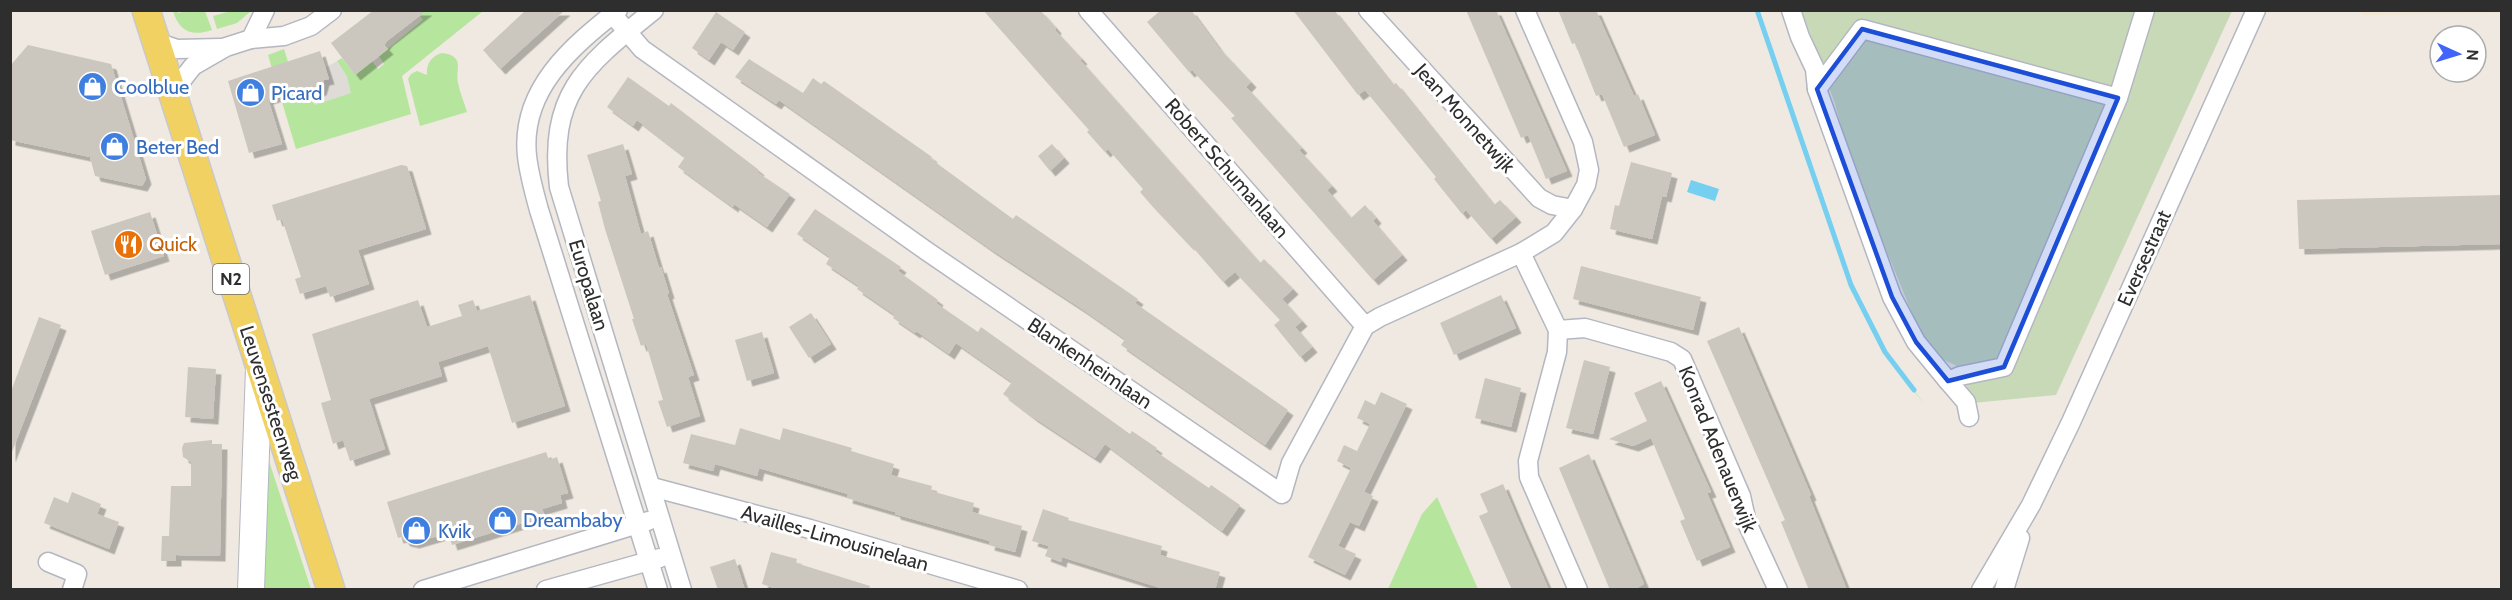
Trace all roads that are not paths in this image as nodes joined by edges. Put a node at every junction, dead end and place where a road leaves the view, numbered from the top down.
1 (146, 10) edge
2 (265, 10) edge
3 (332, 10) edge
4 (654, 10) edge
5 (1088, 10) edge
6 (1368, 10) edge
7 (1525, 10) edge
8 (1791, 10) edge
9 (2145, 10) edge
10 (2256, 10) edge
11 (615, 13) edge
12 (627, 32) junction
13 (251, 39) junction
14 (156, 42) junction
15 (226, 47) junction
16 (1817, 89) junction
17 (2118, 98) junction
18 (176, 106) junction
19 (1573, 209) junction
20 (1521, 253) junction
21 (1365, 326) junction
22 (1558, 330) junction
23 (259, 366) junction
24 (1948, 381) junction
25 (1969, 417) dead end
26 (652, 488) junction
27 (2031, 505) junction
28 (661, 517) junction
29 (636, 524) junction
30 (672, 555) junction
31 (649, 561) junction
32 (48, 562) dead end
33 (72, 590) edge
34 (250, 590) edge
35 (331, 590) edge
36 (423, 590) edge
37 (546, 590) edge
38 (658, 590) edge
39 (682, 590) edge
40 (1018, 590) edge
41 (1578, 590) edge
42 (1779, 590) edge
43 (1981, 590) edge
44 (2004, 590) edge

1 - 14 main road, Leuvensesteenweg / N2
2 - 13 street
3 - 13 street
4 - 12 street, Europalaan
5 - 21 street, Robert Schumanlaan
6 - 19 street, Jean Monnetwijk
7 - 19 street
8 - 16 street
9 - 17 street
10 - 27 street, Eversestraat
11 - 12 street, Blankenheimlaan
11 - 29 street, Europalaan
12 - 21 street, Blankenheimlaan
12 - 26 street, Europalaan
13 - 15 street
14 - 15 street
14 - 18 main road, Leuvensesteenweg / N2
15 - 18 street
16 - 17 street
16 - 24 street
17 - 24 street
18 - 23 main road, Leuvensesteenweg / N2
19 - 20 street
20 - 21 street
20 - 22 street
22 - 41 street
22 - 42 street, Konrad Adenauerwijk
23 - 34 street
23 - 35 main road, Leuvensesteenweg / N2
24 - 25 street
26 - 28 street, Europalaan
26 - 40 street, Availles-Limousinelaan
27 - 43 street, Eversestraat
27 - 44 street, Eversestraat
28 - 29 street
28 - 30 street, Europalaan
29 - 31 street, Europalaan
29 - 36 street
30 - 31 street
30 - 39 street, Europalaan
31 - 37 street
31 - 38 street, Europalaan
32 - 33 street

